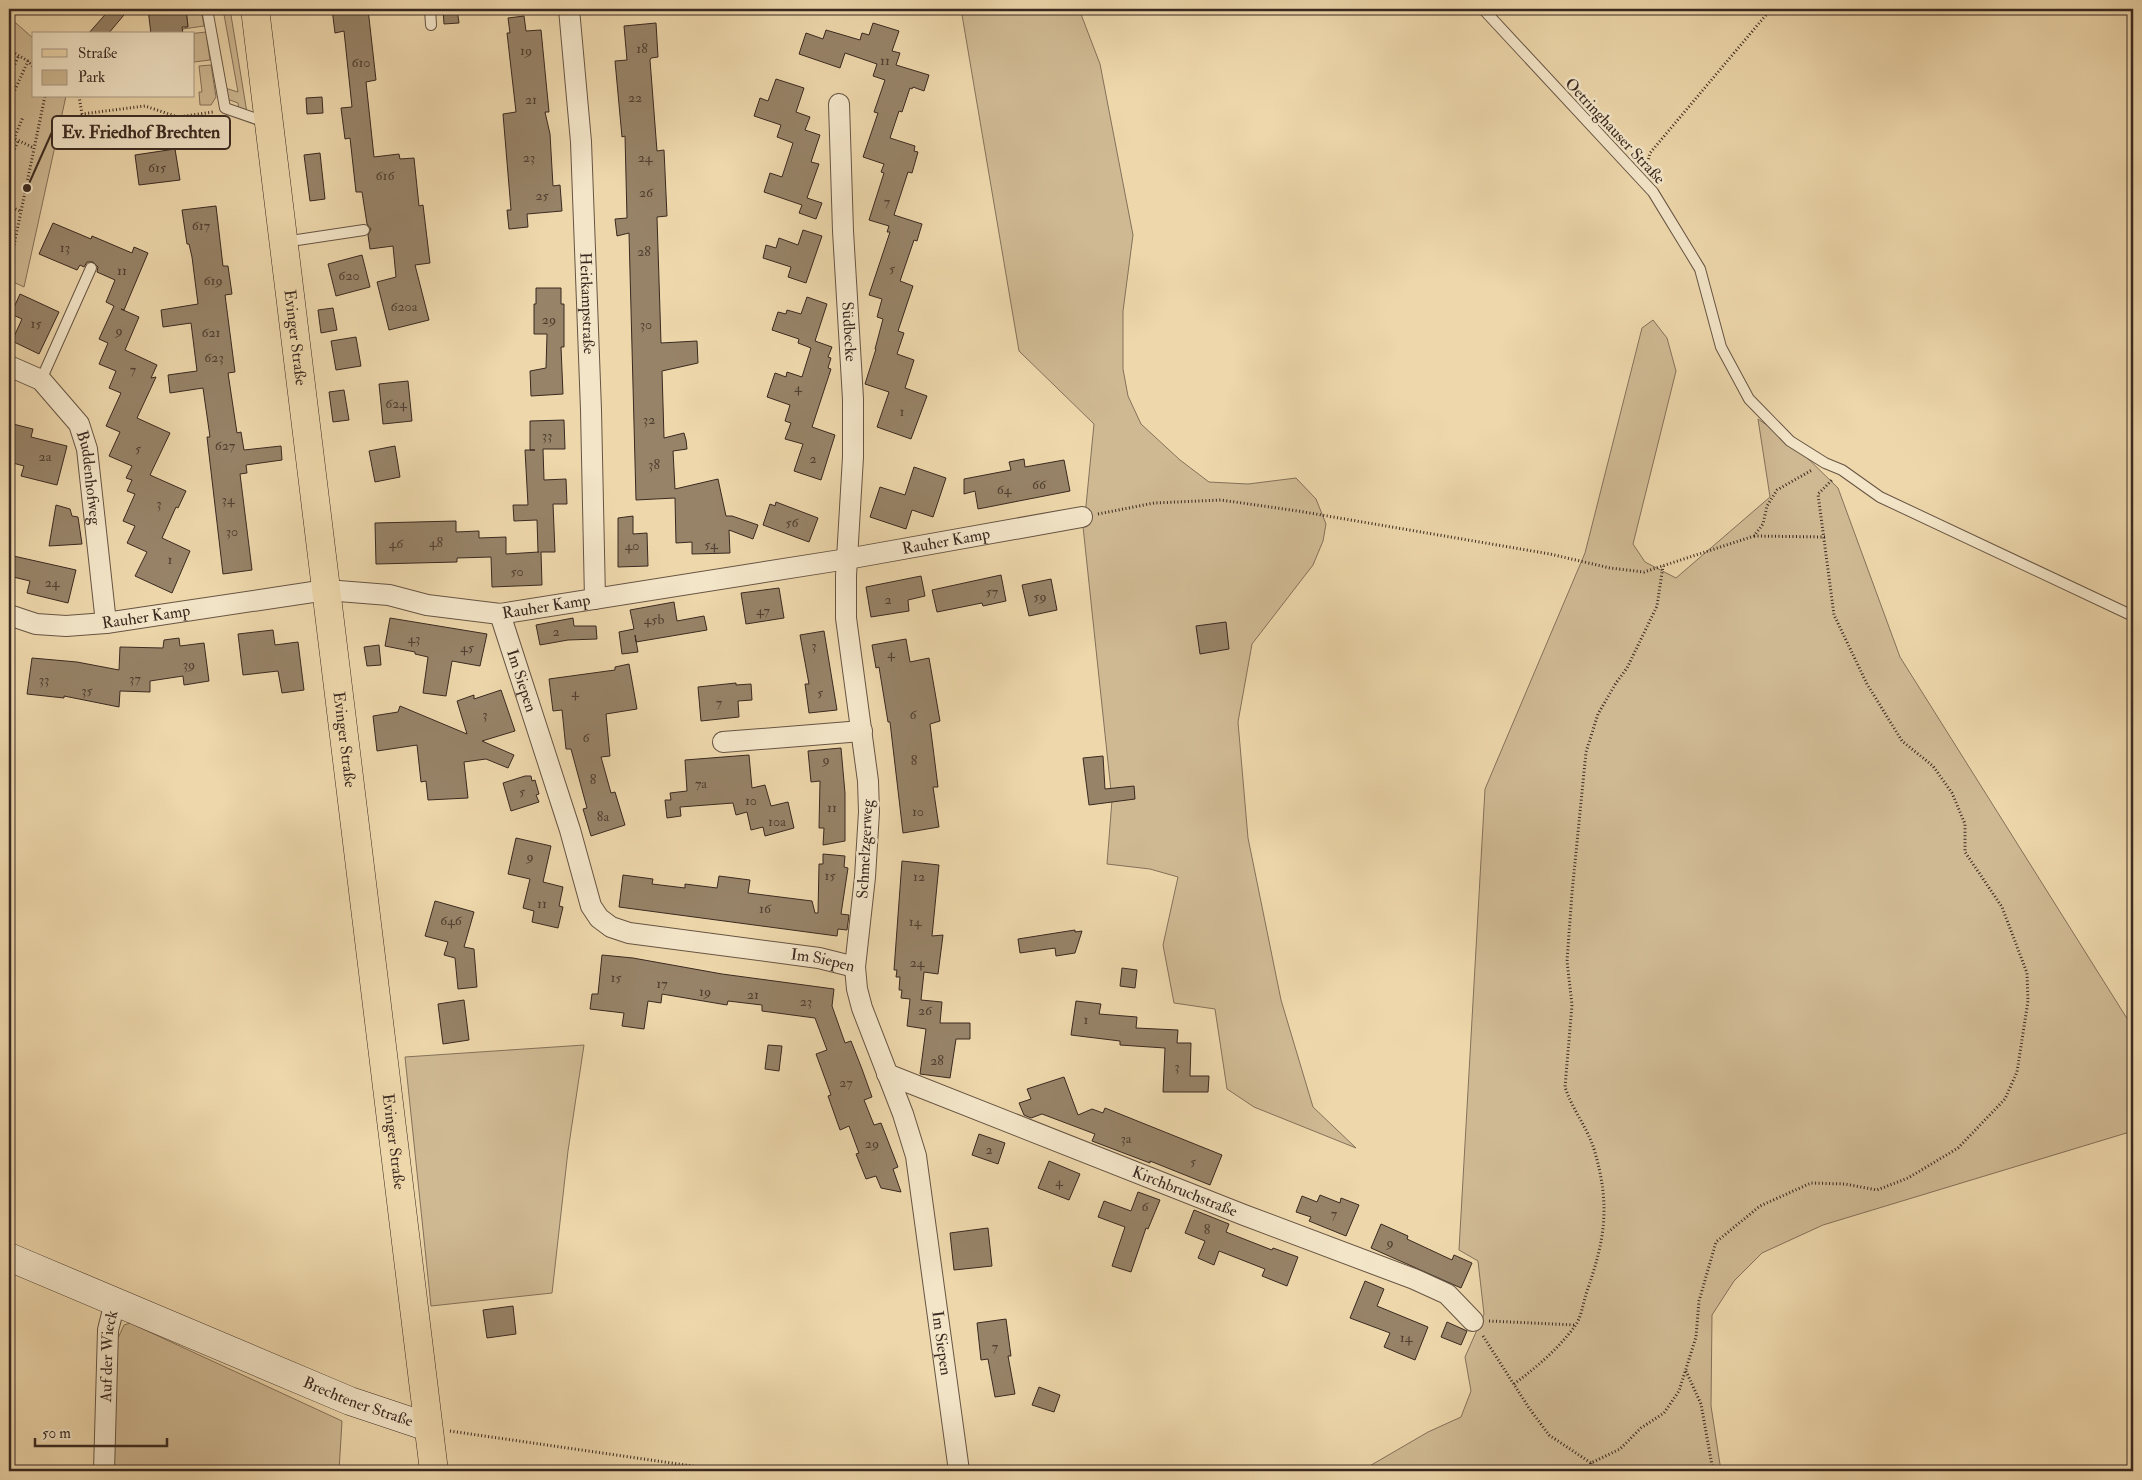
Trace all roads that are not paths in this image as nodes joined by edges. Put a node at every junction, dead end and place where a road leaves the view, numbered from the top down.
1 (207, 9) edge
2 (255, 9) edge
3 (430, 9) edge
4 (569, 9) edge
5 (1483, 9) edge
6 (431, 26) dead end
7 (839, 104) dead end
8 (269, 124) junction
9 (364, 230) dead end
10 (282, 243) junction
11 (91, 268) dead end
12 (9, 366) edge
13 (41, 380) junction
14 (1082, 517) road end
15 (847, 559) junction
16 (326, 590) junction
17 (595, 599) junction
18 (500, 614) junction
19 (9, 615) edge
20 (2133, 616) edge
21 (106, 624) junction
22 (862, 731) junction
23 (723, 742) dead end
24 (855, 967) junction
25 (887, 1074) junction
26 (9, 1257) edge
27 (115, 1302) junction
28 (1473, 1320) road end
29 (428, 1427) junction
30 (104, 1471) edge
31 (434, 1471) edge
32 (959, 1471) edge

1 - 8 lane
2 - 8 main road, Evinger Straße
3 - 6 lane
4 - 17 street, Heitkampstraße
5 - 20 lane, Oetringhauser Straße
7 - 15 street, Südbecke
8 - 10 main road, Evinger Straße
9 - 10 lane
10 - 16 main road, Evinger Straße
11 - 13 lane
12 - 13 street, Buddenhofweg
13 - 21 street, Buddenhofweg
14 - 15 street, Rauher Kamp
15 - 17 street, Rauher Kamp
15 - 22 street, Schmelzgerweg
16 - 18 street, Rauher Kamp
16 - 21 street, Rauher Kamp
16 - 29 main road, Evinger Straße
17 - 18 street, Rauher Kamp
18 - 24 street, Im Siepen
19 - 21 street, Rauher Kamp
22 - 23 street
22 - 24 street, Schmelzgerweg
24 - 25 street, Im Siepen
25 - 28 street, Kirchbruchstraße
25 - 32 street, Im Siepen
26 - 27 street, Brechtener Straße
27 - 29 street, Brechtener Straße
27 - 30 street, Auf der Wieck
29 - 31 main road, Evinger Straße

